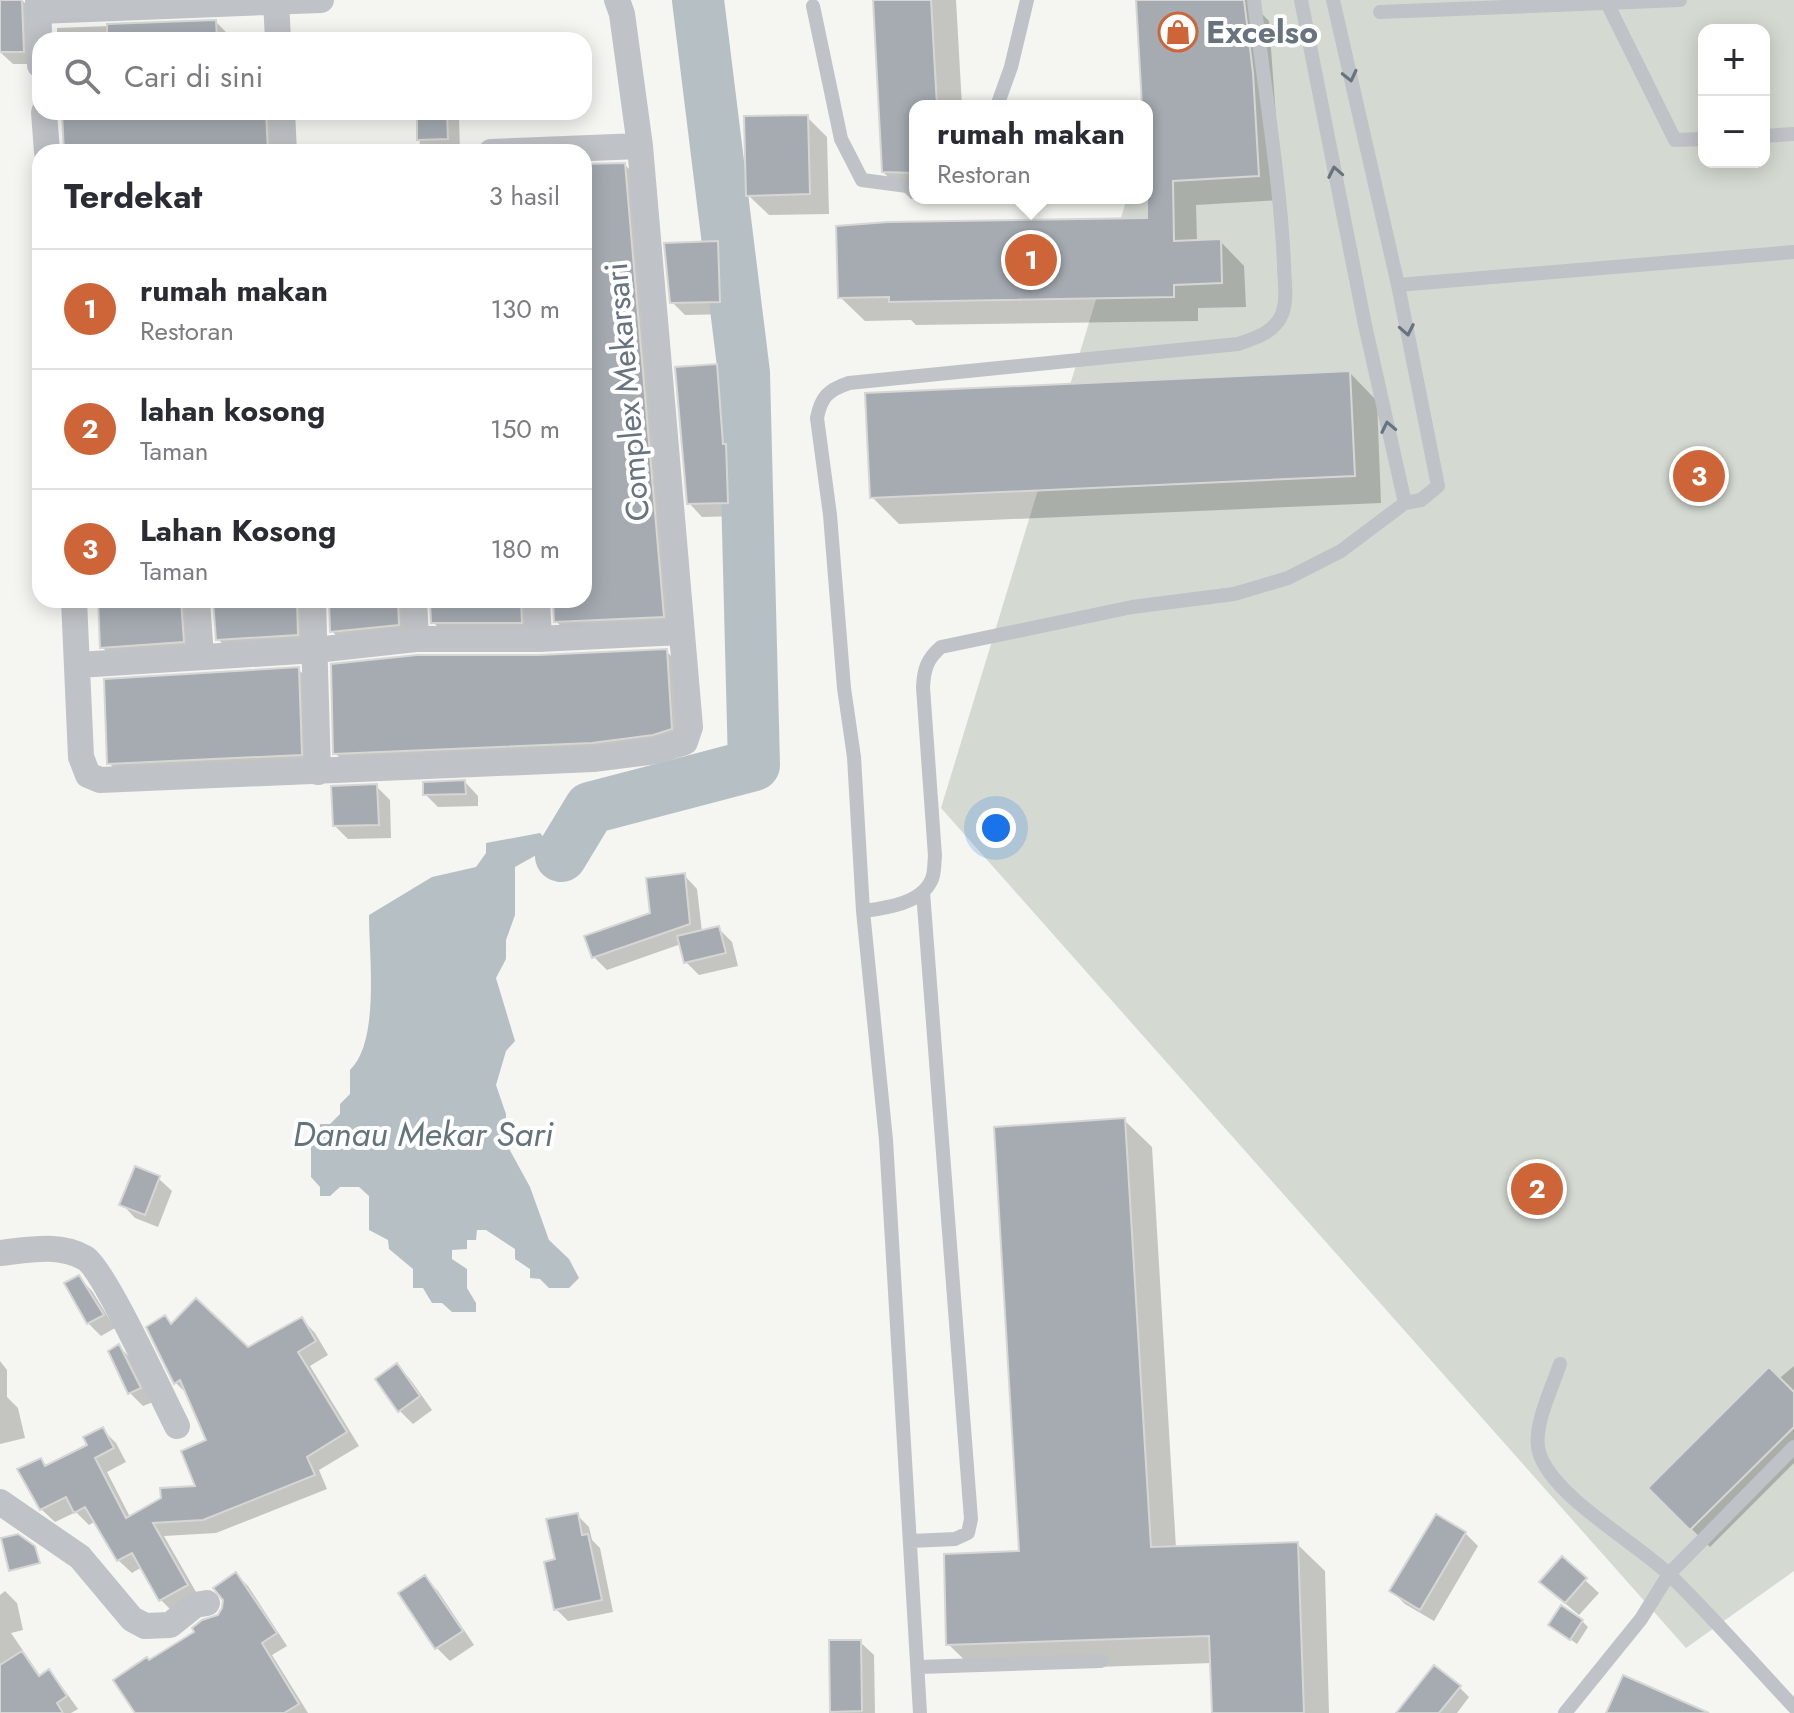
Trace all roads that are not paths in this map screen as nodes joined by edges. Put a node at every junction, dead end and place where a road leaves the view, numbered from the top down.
1 (321, 0) edge
2 (617, 0) edge
3 (1027, 0) edge
4 (1254, 0) edge
5 (1301, 0) edge
6 (1333, 0) edge
7 (1680, 0) edge
8 (276, 2) edge
9 (1607, 3) junction
10 (38, 5) edge
11 (813, 6) dead end
12 (1380, 12) dead end
13 (39, 32) edge
14 (278, 32) edge
15 (999, 100) edge
16 (45, 120) edge
17 (282, 120) edge
18 (1794, 134) edge
19 (1770, 136) edge
20 (1698, 139) edge
21 (46, 144) edge
22 (284, 144) edge
23 (640, 146) junction
24 (592, 148) edge
25 (909, 186) edge
26 (1794, 252) edge
27 (1398, 285) junction
28 (1405, 503) junction
29 (74, 608) edge
30 (198, 608) edge
31 (313, 608) edge
32 (414, 608) edge
33 (537, 608) edge
34 (681, 632) junction
35 (416, 639) junction
36 (539, 639) junction
37 (316, 650) junction
38 (201, 657) junction
39 (78, 665) junction
40 (318, 772) junction
41 (923, 892) junction
42 (863, 911) junction
43 (0, 1253) edge
44 (1560, 1364) dead end
45 (177, 1426) dead end
46 (1794, 1447) edge
47 (0, 1502) edge
48 (911, 1541) junction
49 (1669, 1574) junction
50 (207, 1603) dead end
51 (1101, 1661) dead end
52 (919, 1667) junction
53 (1794, 1707) edge
54 (920, 1713) edge
55 (1565, 1713) edge

1 - 8 street
2 - 23 street, Complex Mekarsari
3 - 15 lane
4 - 42 lane
28 -> 5 lane
6 -> 27 lane
7 - 9 lane
8 - 10 street
8 - 14 street
9 - 12 lane
9 - 20 lane
10 - 13 street
11 - 25 lane
16 - 21 street
17 - 22 street
18 - 19 lane
23 - 24 street
23 - 34 street, Complex Mekarsari
26 - 27 lane
27 -> 28 lane
28 - 41 lane
29 - 39 street, Complex Mekarsari
30 - 38 street
31 - 37 street
32 - 35 street
33 - 36 street
34 - 36 street
34 - 40 street, Complex Mekarsari
35 - 36 street
35 - 37 street
37 - 38 street
37 - 40 street
38 - 39 street
39 - 40 street, Complex Mekarsari
41 - 42 lane
41 - 48 lane
42 - 48 lane
43 - 45 street
44 - 49 lane
46 - 49 lane
47 - 50 street
48 - 52 lane
49 - 53 lane
49 - 55 lane
51 - 52 lane
52 - 54 lane

